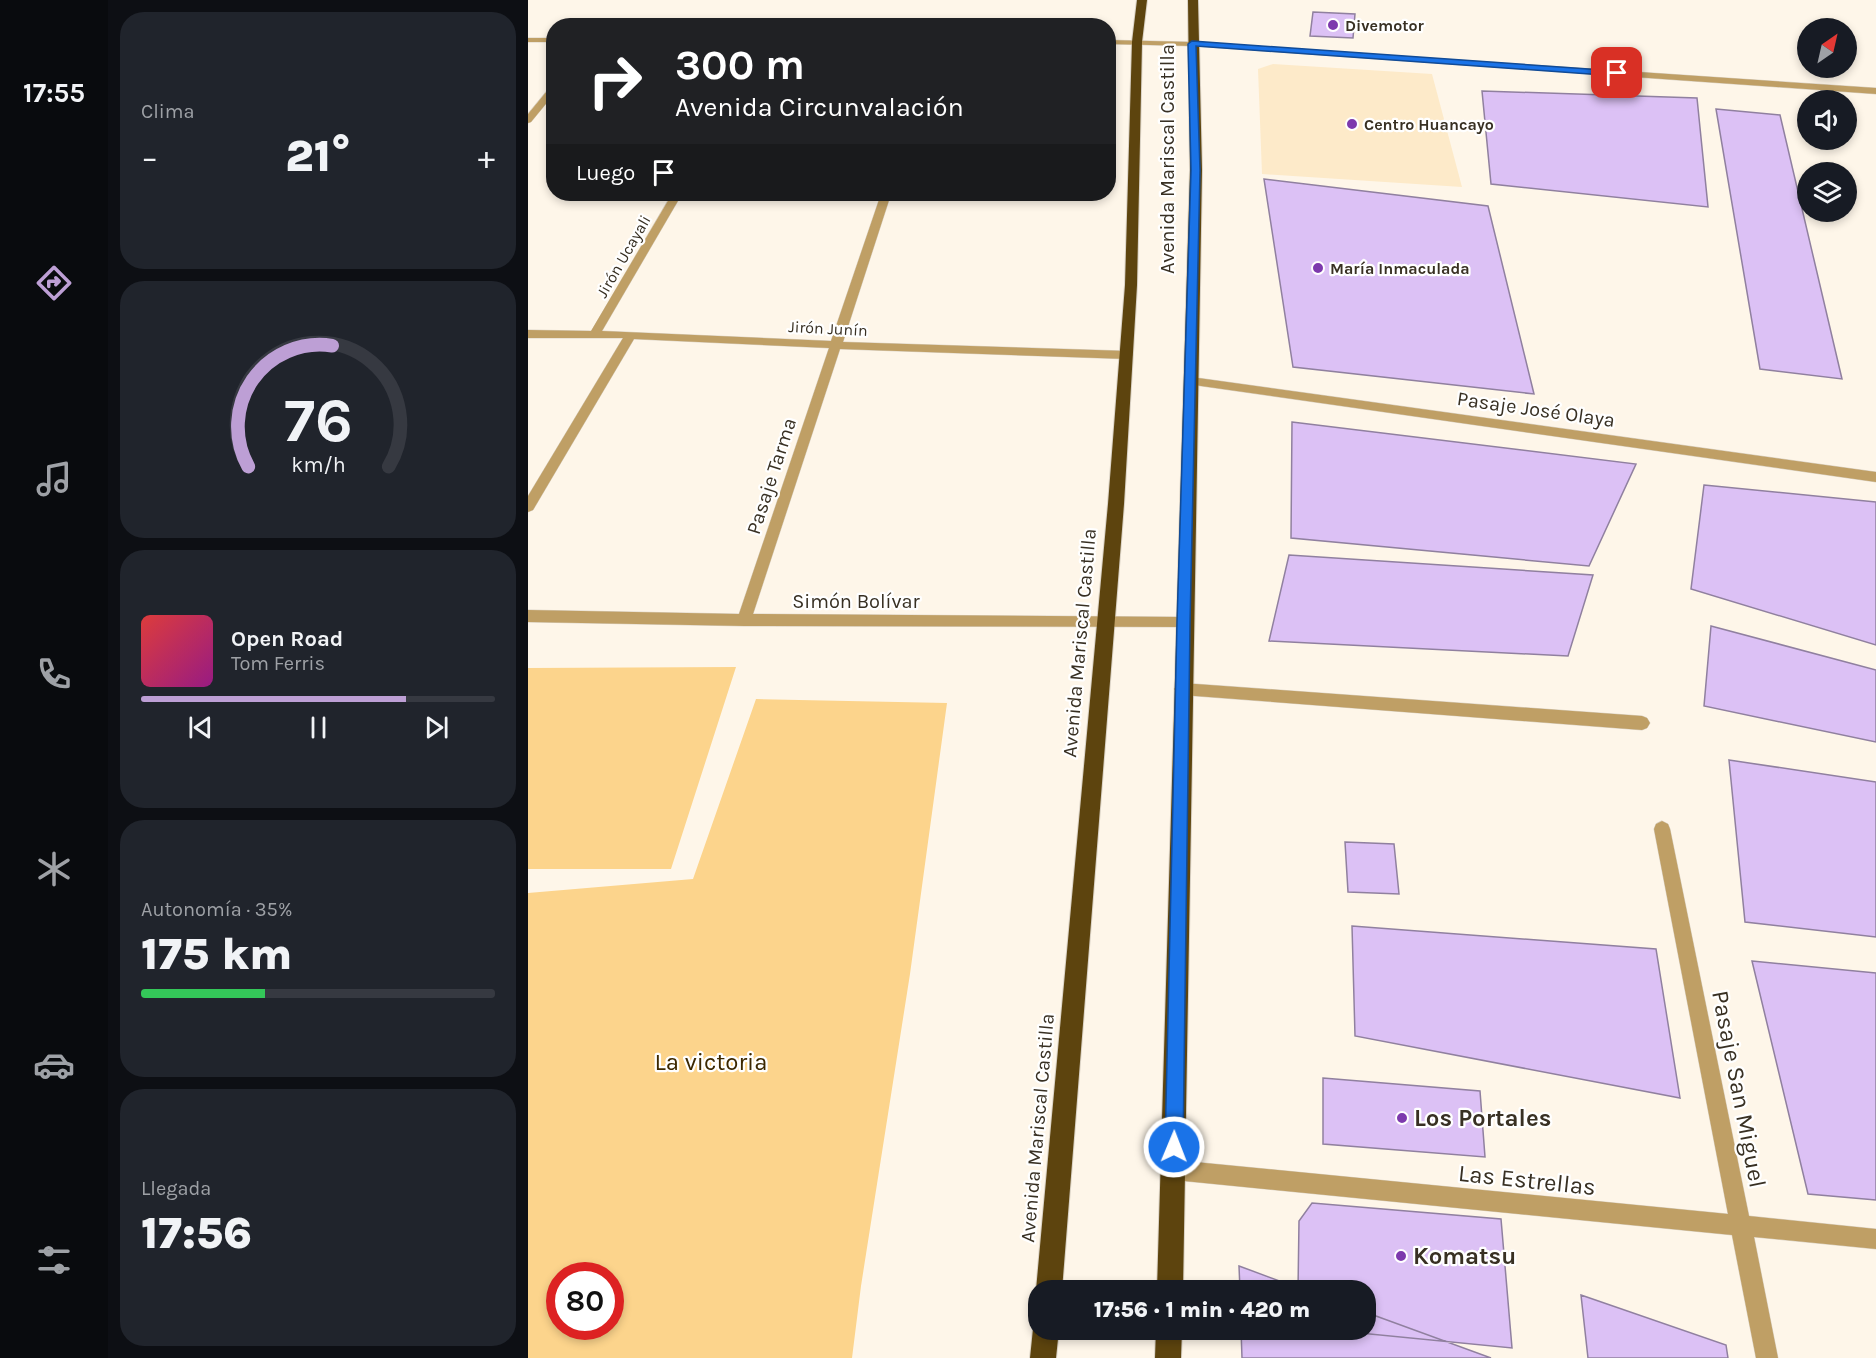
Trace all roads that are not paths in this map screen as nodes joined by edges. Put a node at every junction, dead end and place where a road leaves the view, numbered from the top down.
1 (1142, 0) edge
2 (1193, 0) edge
3 (528, 40) edge
4 (546, 40) edge
5 (1116, 42) edge
6 (1137, 42) junction
7 (1192, 44) junction
8 (1876, 91) edge
9 (546, 98) edge
10 (528, 120) edge
11 (673, 201) edge
12 (884, 201) edge
13 (528, 334) edge
14 (595, 334) junction
15 (631, 335) junction
16 (836, 345) junction
17 (1127, 355) junction
18 (1191, 381) junction
19 (1876, 477) edge
20 (528, 507) edge
21 (528, 616) edge
22 (744, 620) junction
23 (1106, 622) junction
24 (1184, 623) junction
25 (1182, 689) junction
26 (1642, 723) dead end
27 (1662, 829) dead end
28 (1174, 1170) junction
29 (1741, 1227) junction
30 (1876, 1239) edge
31 (1050, 1280) edge
32 (1170, 1280) edge
33 (1045, 1340) edge
34 (1169, 1340) edge
35 (1043, 1358) edge
36 (1168, 1358) edge
37 (1767, 1358) edge

1 - 6 highway, Avenida Mariscal Castilla
2 - 7 highway, Avenida Mariscal Castilla
3 - 4 street
5 - 6 street
6 - 7 street
6 - 17 highway, Avenida Mariscal Castilla
7 - 8 street
7 - 18 highway, Avenida Mariscal Castilla
9 - 10 street
11 - 14 street, Jirón Ucayali
12 - 16 street, Pasaje Tarma
13 - 14 street, Jirón Junín
14 - 15 street, Jirón Junín
15 - 16 street, Jirón Junín
15 - 20 street
16 - 17 street, Jirón Junín
16 - 22 street, Pasaje Tarma
17 - 23 highway, Avenida Mariscal Castilla
18 - 19 street, Pasaje José Olaya
18 - 24 highway, Avenida Mariscal Castilla
21 - 22 street, Simón Bolívar
22 - 23 street, Simón Bolívar
23 - 24 street, Simón Bolívar
23 - 31 highway, Avenida Mariscal Castilla
24 - 25 highway, Avenida Mariscal Castilla
25 - 26 street
25 - 28 highway, Avenida Mariscal Castilla
27 - 29 street, Pasaje San Miguel
28 - 29 street, Las Estrellas
28 - 32 highway, Avenida Mariscal Castilla
29 - 30 street, Las Estrellas
29 - 37 street, Pasaje San Miguel
33 - 35 highway
34 - 36 highway

